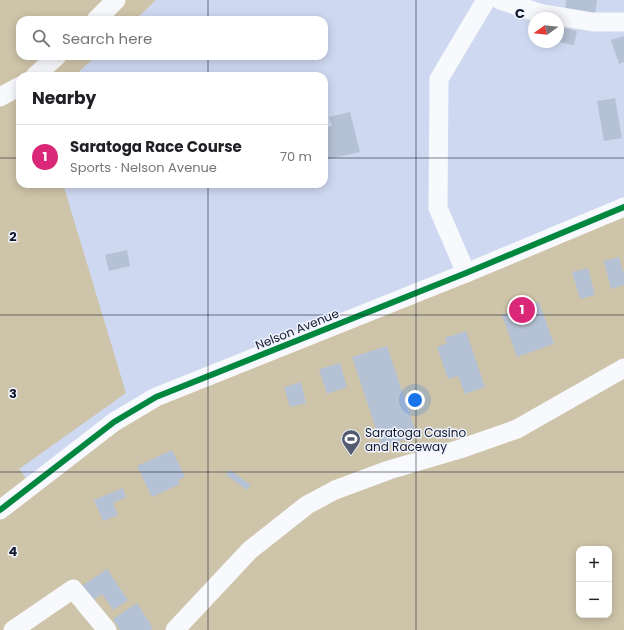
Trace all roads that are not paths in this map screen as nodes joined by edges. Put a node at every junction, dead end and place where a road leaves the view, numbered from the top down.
1 (116, 0) edge
2 (486, 0) edge
3 (500, 0) edge
4 (100, 16) edge
5 (624, 22) edge
6 (53, 60) edge
7 (39, 72) edge
8 (16, 88) edge
9 (0, 97) edge
10 (624, 207) edge
11 (466, 273) junction
12 (624, 368) edge
13 (0, 510) edge
14 (13, 630) edge
15 (107, 630) edge
16 (175, 630) edge

1 - 4 street
2 - 11 street
3 - 5 street
6 - 7 street
8 - 9 street
10 - 11 street, Nelson Avenue
11 - 13 street, Nelson Avenue
12 - 16 street
14 - 15 street

